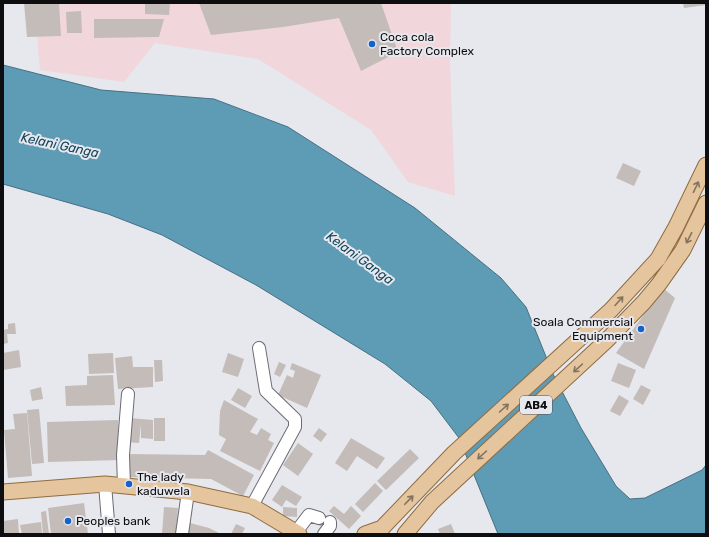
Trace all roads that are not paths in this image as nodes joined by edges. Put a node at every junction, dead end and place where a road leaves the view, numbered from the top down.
1 (706, 165) edge
2 (706, 203) edge
3 (260, 348) dead end
4 (128, 394) dead end
5 (105, 484) junction
6 (124, 486) junction
7 (3, 492) edge
8 (188, 492) junction
9 (432, 502) junction
10 (252, 506) junction
11 (381, 531) edge
12 (297, 533) edge
13 (109, 534) edge
14 (182, 534) edge
15 (324, 534) edge
16 (365, 534) edge
17 (405, 534) edge
18 (419, 534) edge

11 -> 1 main road, AB4
2 -> 9 main road, AB4
3 - 10 street
4 - 6 street
5 - 6 main road
5 - 7 main road
5 - 13 street
6 - 8 main road
8 - 10 main road
8 - 14 street
9 - 17 main road, AB4
9 - 18 main road
10 - 12 main road
11 - 16 main road
12 - 15 street

